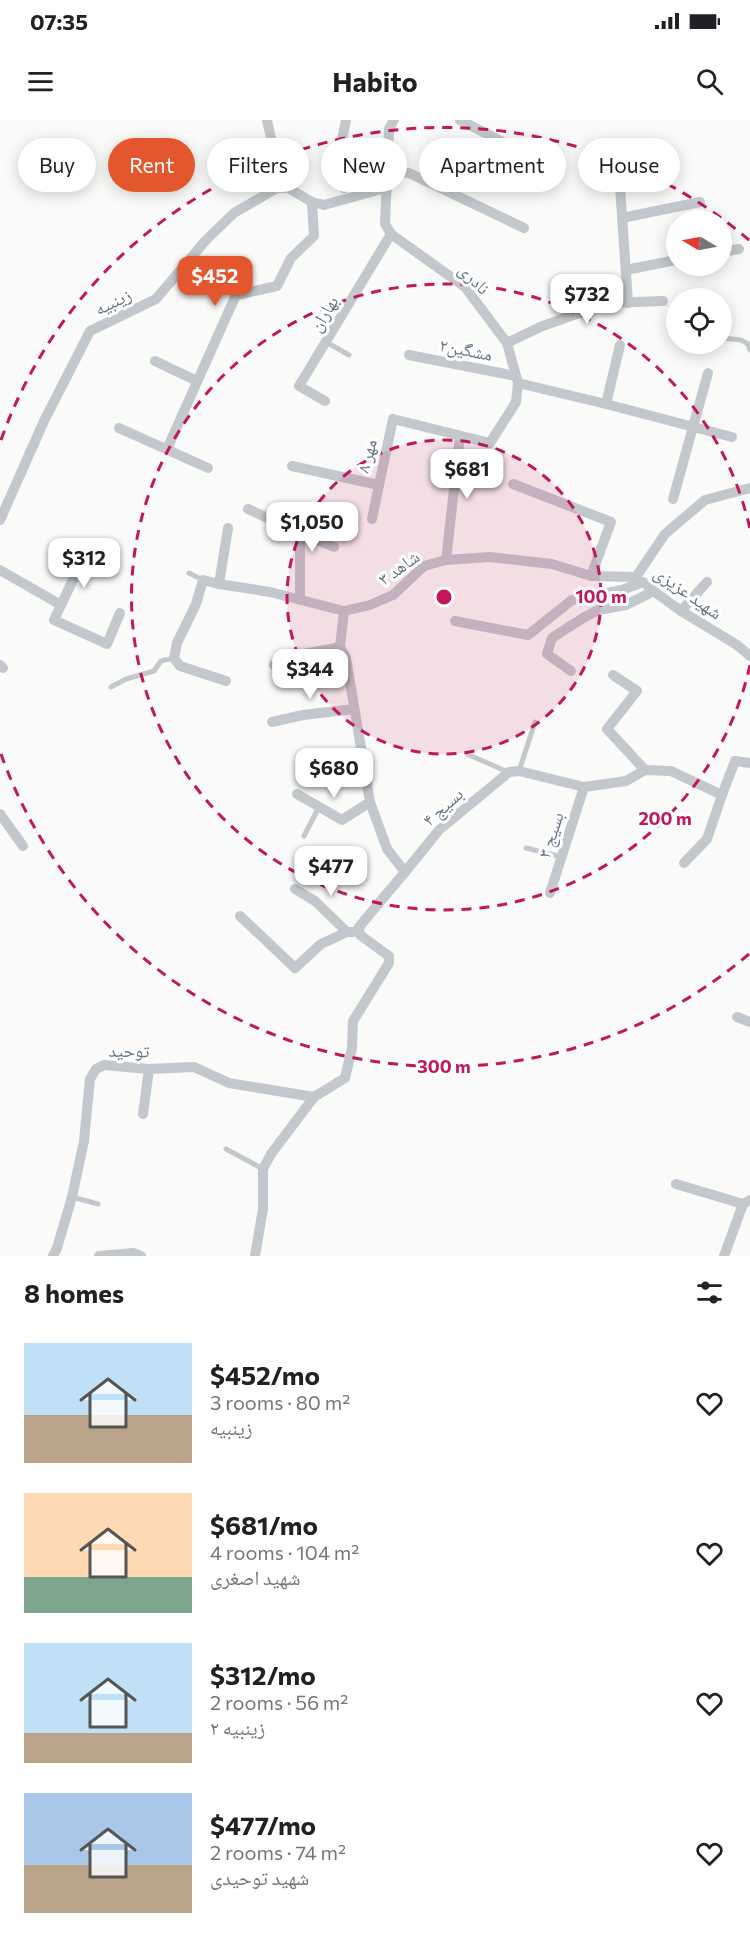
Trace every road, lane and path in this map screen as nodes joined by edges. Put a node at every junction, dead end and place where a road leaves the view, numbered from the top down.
1 (267, 120) edge
2 (346, 120) edge
3 (394, 120) edge
4 (460, 120) edge
5 (271, 138) edge
6 (342, 138) edge
7 (388, 138) edge
8 (495, 138) edge
9 (407, 173) edge
10 (371, 192) edge
11 (385, 192) edge
12 (620, 192) edge
13 (312, 202) junction
14 (700, 202) dead end
15 (622, 218) junction
16 (524, 228) dead end
17 (391, 234) junction
18 (739, 249) dead end
19 (732, 250) edge
20 (666, 262) edge
21 (626, 270) junction
22 (663, 301) dead end
23 (628, 303) junction
24 (732, 339) edge
25 (326, 342) junction
26 (507, 343) junction
27 (620, 345) dead end
28 (750, 350) edge
29 (349, 355) dead end
30 (409, 355) dead end
31 (154, 361) dead end
32 (708, 373) dead end
33 (517, 380) junction
34 (197, 381) junction
35 (325, 401) dead end
36 (606, 404) junction
37 (119, 428) dead end
38 (693, 428) junction
39 (460, 436) junction
40 (732, 437) dead end
41 (166, 449) junction
42 (291, 466) dead end
43 (208, 468) dead end
44 (513, 484) dead end
45 (379, 485) junction
46 (750, 488) edge
47 (673, 499) dead end
48 (248, 509) dead end
49 (372, 519) dead end
50 (0, 520) edge
51 (228, 528) dead end
52 (300, 533) junction
53 (334, 547) dead end
54 (446, 560) junction
55 (82, 561) dead end
56 (0, 570) edge
57 (189, 573) dead end
58 (591, 576) junction
59 (203, 580) junction
60 (639, 580) junction
61 (707, 582) dead end
62 (219, 584) junction
63 (654, 591) junction
64 (300, 600) junction
65 (61, 605) junction
66 (344, 611) junction
67 (681, 611) junction
68 (120, 613) dead end
69 (455, 621) dead end
70 (340, 647) junction
71 (750, 656) edge
72 (174, 658) junction
73 (274, 665) dead end
74 (571, 671) dead end
75 (613, 675) dead end
76 (226, 681) dead end
77 (111, 687) dead end
78 (354, 709) junction
79 (272, 722) dead end
80 (535, 722) dead end
81 (466, 754) dead end
82 (750, 763) edge
83 (645, 770) junction
84 (514, 771) junction
85 (584, 787) junction
86 (297, 794) dead end
87 (722, 795) junction
88 (370, 802) junction
89 (318, 807) junction
90 (0, 814) edge
91 (304, 836) dead end
92 (23, 846) dead end
93 (526, 848) dead end
94 (561, 857) junction
95 (684, 863) dead end
96 (405, 872) junction
97 (295, 889) dead end
98 (550, 893) dead end
99 (240, 916) dead end
100 (359, 931) junction
101 (346, 932) junction
102 (737, 1017) dead end
103 (750, 1022) edge
104 (149, 1069) junction
105 (314, 1097) junction
106 (143, 1114) dead end
107 (226, 1149) dead end
108 (263, 1168) junction
109 (675, 1184) dead end
110 (72, 1197) junction
111 (747, 1202) edge
112 (98, 1204) dead end
113 (53, 1256) edge
114 (99, 1256) edge
115 (141, 1256) edge
116 (255, 1256) edge
117 (724, 1256) edge

1 - 5 street
2 - 6 street
3 - 7 street
4 - 8 street
9 - 16 street
10 - 13 street
11 - 17 street
12 - 15 street
13 - 34 street
13 - 50 street, زینبیه
14 - 15 street
15 - 21 street
17 - 25 street, بهاران
17 - 26 street, نادری
18 - 19 street
20 - 21 street
21 - 23 street
22 - 23 street
23 - 26 street
24 - 28 lane
25 - 29 lane
25 - 35 street, بهاران
26 - 33 street, نادری
27 - 36 street
30 - 33 street, مشگین۲
31 - 34 street
32 - 38 street
33 - 36 street, مشگین۲
33 - 39 street
34 - 41 street
36 - 38 street, مشگین۲
37 - 41 street
38 - 40 street, مشگین۲
38 - 47 street
39 - 45 street, مهر ۸
39 - 54 street
41 - 43 street
42 - 45 street, مهر ۸
44 - 58 street
45 - 49 street
46 - 60 street
48 - 52 street
51 - 62 street
52 - 53 street
52 - 64 street
54 - 58 street, شاهد ۳
54 - 66 street, شاهد ۳
55 - 65 street
56 - 65 street
57 - 59 lane
58 - 60 street, شاهد ۳
59 - 62 street, شاهد ۳
59 - 72 street
60 - 63 street, شهید عزیزی
60 - 69 street
61 - 67 street
62 - 64 street, شاهد ۳
63 - 67 street, شهید عزیزی
63 - 74 street
64 - 66 street, شاهد ۳
65 - 68 street
66 - 70 street
67 - 71 street, شهید عزیزی
70 - 73 street
70 - 78 street
72 - 76 street
72 - 77 lane
75 - 83 street
78 - 79 street
78 - 88 street
80 - 84 lane
81 - 84 lane
82 - 87 street
83 - 85 street
83 - 87 street
84 - 85 street
84 - 96 street, بسیج ۴
85 - 94 street, بسیج ۳
86 - 89 street
87 - 95 street
88 - 89 street
88 - 96 street
89 - 91 lane
90 - 92 street
93 - 94 lane
94 - 98 street, بسیج ۳
96 - 100 street, بسیج ۴
97 - 101 street
99 - 101 street
100 - 101 street
100 - 105 street
102 - 103 street
104 - 105 street, توحید
104 - 106 street
104 - 110 street, توحید
105 - 108 street
107 - 108 lane
108 - 116 street
109 - 111 street
110 - 112 lane
110 - 113 street, توحید
111 - 117 street
114 - 115 street

